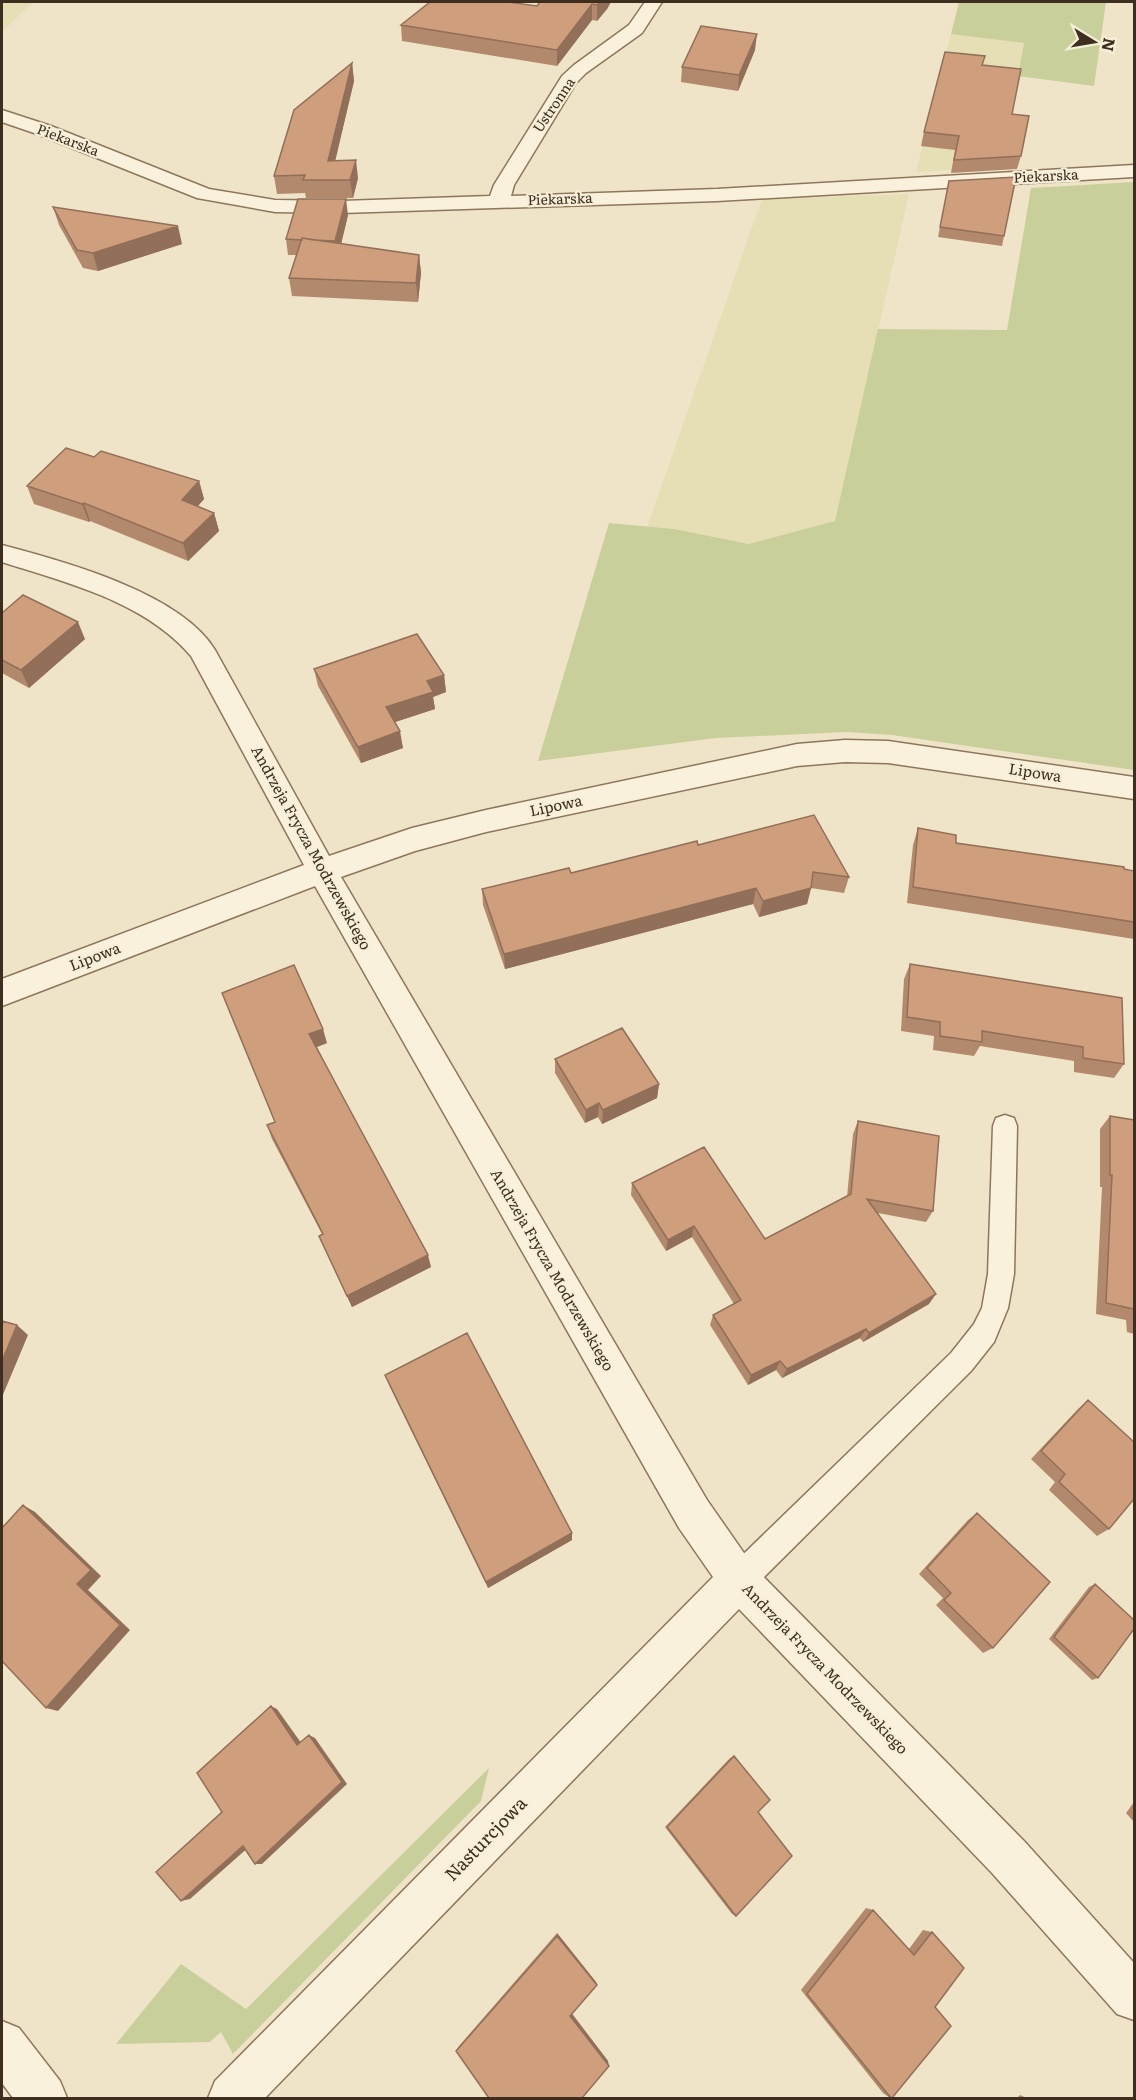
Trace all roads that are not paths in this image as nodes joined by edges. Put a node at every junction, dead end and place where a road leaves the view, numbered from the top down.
1 (653, 2) edge
2 (2, 116) edge
3 (1134, 171) edge
4 (499, 201) junction
5 (2, 553) edge
6 (1134, 788) edge
7 (322, 871) junction
8 (2, 993) edge
9 (1005, 1126) dead end
10 (739, 1580) junction
11 (1134, 1997) edge
12 (2, 2045) edge
13 (43, 2098) edge
14 (232, 2098) edge

1 - 4 street, Ustronna
2 - 4 street, Piekarska
3 - 4 street, Piekarska
5 - 7 street, Andrzeja Frycza Modrzewskiego
6 - 7 street, Lipowa
7 - 8 street, Lipowa
7 - 10 street, Andrzeja Frycza Modrzewskiego
9 - 10 lane
10 - 11 street, Andrzeja Frycza Modrzewskiego
10 - 14 street, Nasturcjowa
12 - 13 street

